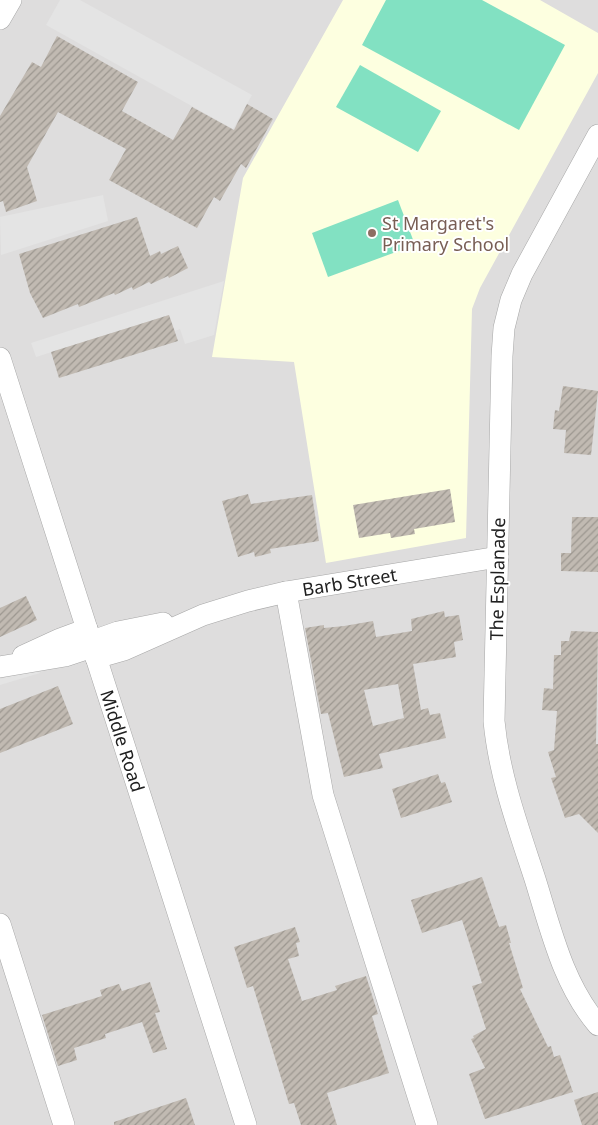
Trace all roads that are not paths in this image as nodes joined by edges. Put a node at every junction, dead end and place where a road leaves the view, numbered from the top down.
1 (10, 0) edge
2 (0, 19) edge
3 (598, 135) edge
4 (0, 358) edge
5 (498, 557) junction
6 (286, 592) junction
7 (91, 644) junction
8 (0, 667) edge
9 (0, 924) edge
10 (598, 1025) edge
11 (64, 1125) edge
12 (246, 1125) edge
13 (427, 1125) edge

1 - 2 street
3 - 5 street, The Esplanade
4 - 7 street, Middle Road
5 - 6 street, Barb Street
5 - 10 street, The Esplanade
6 - 7 street, Barb Street
6 - 13 street
7 - 8 street, Barb Street
7 - 12 street, Middle Road
9 - 11 street

